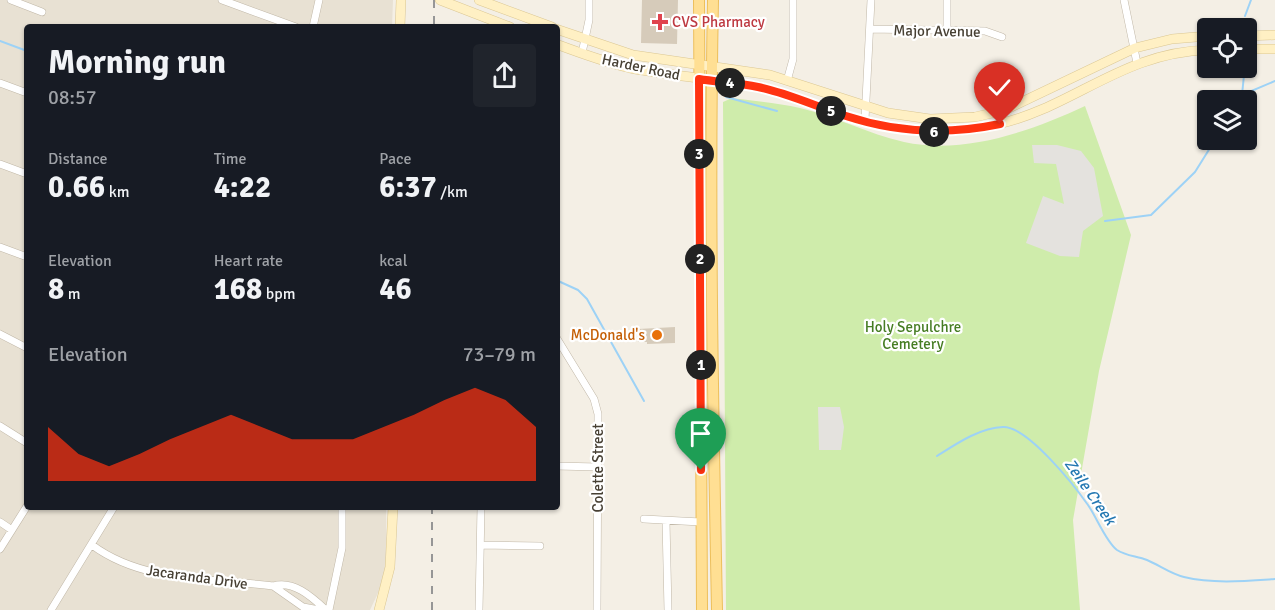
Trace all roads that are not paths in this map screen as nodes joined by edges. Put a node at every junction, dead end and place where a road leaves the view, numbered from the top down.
1 (11, 0) edge
2 (222, 0) edge
3 (319, 0) edge
4 (440, 0) edge
5 (479, 0) edge
6 (589, 0) edge
7 (699, 0) edge
8 (713, 0) edge
9 (794, 0) edge
10 (871, 0) edge
11 (947, 0) edge
12 (1124, 0) edge
13 (401, 1) edge
14 (42, 12) dead end
15 (288, 24) edge
16 (314, 24) edge
17 (400, 24) edge
18 (502, 24) edge
19 (544, 24) edge
20 (560, 29) edge
21 (870, 29) junction
22 (947, 31) junction
23 (1275, 35) edge
24 (1257, 36) edge
25 (1002, 37) dead end
26 (1197, 37) edge
27 (585, 38) junction
28 (560, 45) edge
29 (1135, 48) junction
30 (1257, 49) edge
31 (1275, 49) edge
32 (1197, 51) edge
33 (582, 53) junction
34 (698, 63) junction
35 (1137, 63) junction
36 (712, 66) junction
37 (699, 79) junction
38 (711, 81) junction
39 (787, 81) junction
40 (0, 83) edge
41 (24, 92) edge
42 (867, 106) junction
43 (865, 120) junction
44 (0, 164) edge
45 (24, 173) edge
46 (0, 247) edge
47 (24, 256) edge
48 (700, 306) junction
49 (0, 334) edge
50 (560, 344) edge
51 (24, 346) edge
52 (713, 353) junction
53 (0, 426) edge
54 (24, 441) edge
55 (560, 466) edge
56 (598, 467) junction
57 (24, 510) edge
58 (112, 510) edge
59 (342, 510) edge
60 (393, 510) edge
61 (481, 510) edge
62 (644, 519) dead end
63 (666, 521) junction
64 (0, 522) edge
65 (701, 522) junction
66 (12, 530) junction
67 (92, 545) junction
68 (481, 545) junction
69 (540, 546) dead end
70 (0, 549) edge
71 (273, 586) junction
72 (54, 609) edge
73 (319, 610) edge
74 (328, 610) edge
75 (379, 610) edge
76 (479, 610) edge
77 (597, 610) edge
78 (668, 610) edge
79 (702, 610) edge
80 (717, 610) edge

1 - 14 street
2 - 15 street
3 - 16 street
4 - 18 street
5 - 19 street
6 - 27 street
7 - 34 main road
8 - 36 main road
9 - 39 street
10 - 21 street
11 - 22 street
12 - 29 street
13 - 17 street
20 - 27 street, Harder Road
21 - 22 street, Major Avenue
21 - 42 street
22 - 25 street, Major Avenue
23 - 24 street
26 - 29 street, Harder Road
27 - 33 street
27 - 34 street, Harder Road
28 - 33 street, Harder Road
29 - 35 street
29 - 42 street, Harder Road
30 - 31 street
32 - 35 street, Harder Road
33 - 37 street, Harder Road
34 - 36 street, Harder Road
34 - 37 main road
35 - 43 street, Harder Road
36 - 38 main road
36 - 39 street, Harder Road
37 - 38 street, Harder Road
37 - 48 main road
38 - 43 street, Harder Road
38 - 52 main road
39 - 42 street, Harder Road
40 - 41 street
42 - 43 street
44 - 45 street
46 - 47 street
48 - 52 main road
48 - 65 main road
49 - 51 street
50 - 56 street, Colette Street
52 - 80 main road
53 - 54 street
55 - 56 street
56 - 77 street, Colette Street
57 - 66 street
58 - 67 street
59 - 74 street
60 - 75 street
61 - 68 street
62 - 63 street
63 - 65 street
63 - 78 street
64 - 66 street
65 - 79 main road
66 - 70 street
67 - 71 street, Jacaranda Drive
67 - 72 street
68 - 69 street
68 - 76 street
71 - 73 street, Jacaranda Drive
71 - 74 street, Jacaranda Drive

